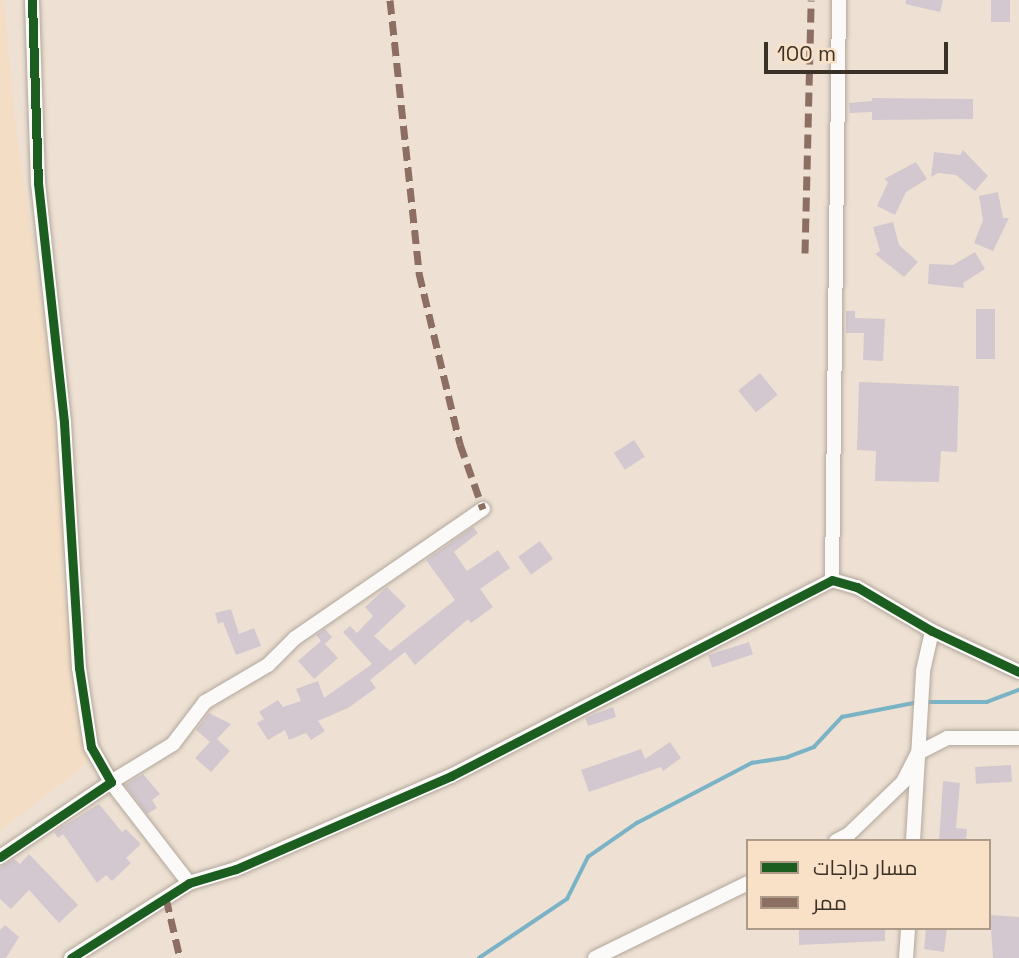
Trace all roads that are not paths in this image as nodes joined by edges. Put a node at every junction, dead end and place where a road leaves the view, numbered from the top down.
1 (32, 0) edge
2 (839, 0) edge
3 (483, 509) dead end
4 (832, 580) junction
5 (932, 631) junction
6 (1019, 672) edge
7 (1019, 738) edge
8 (918, 753) junction
9 (111, 782) junction
10 (840, 839) edge
11 (913, 839) edge
12 (0, 857) edge
13 (189, 883) junction
14 (746, 884) edge
15 (908, 930) edge
16 (598, 957) edge
17 (71, 958) edge
18 (906, 958) edge

1 - 9 street
2 - 4 street
3 - 9 street
4 - 5 street
4 - 13 street
5 - 6 street
5 - 8 street
7 - 8 street
8 - 10 street
8 - 11 street
9 - 12 street
9 - 13 street
13 - 17 street
14 - 16 street
15 - 18 street

